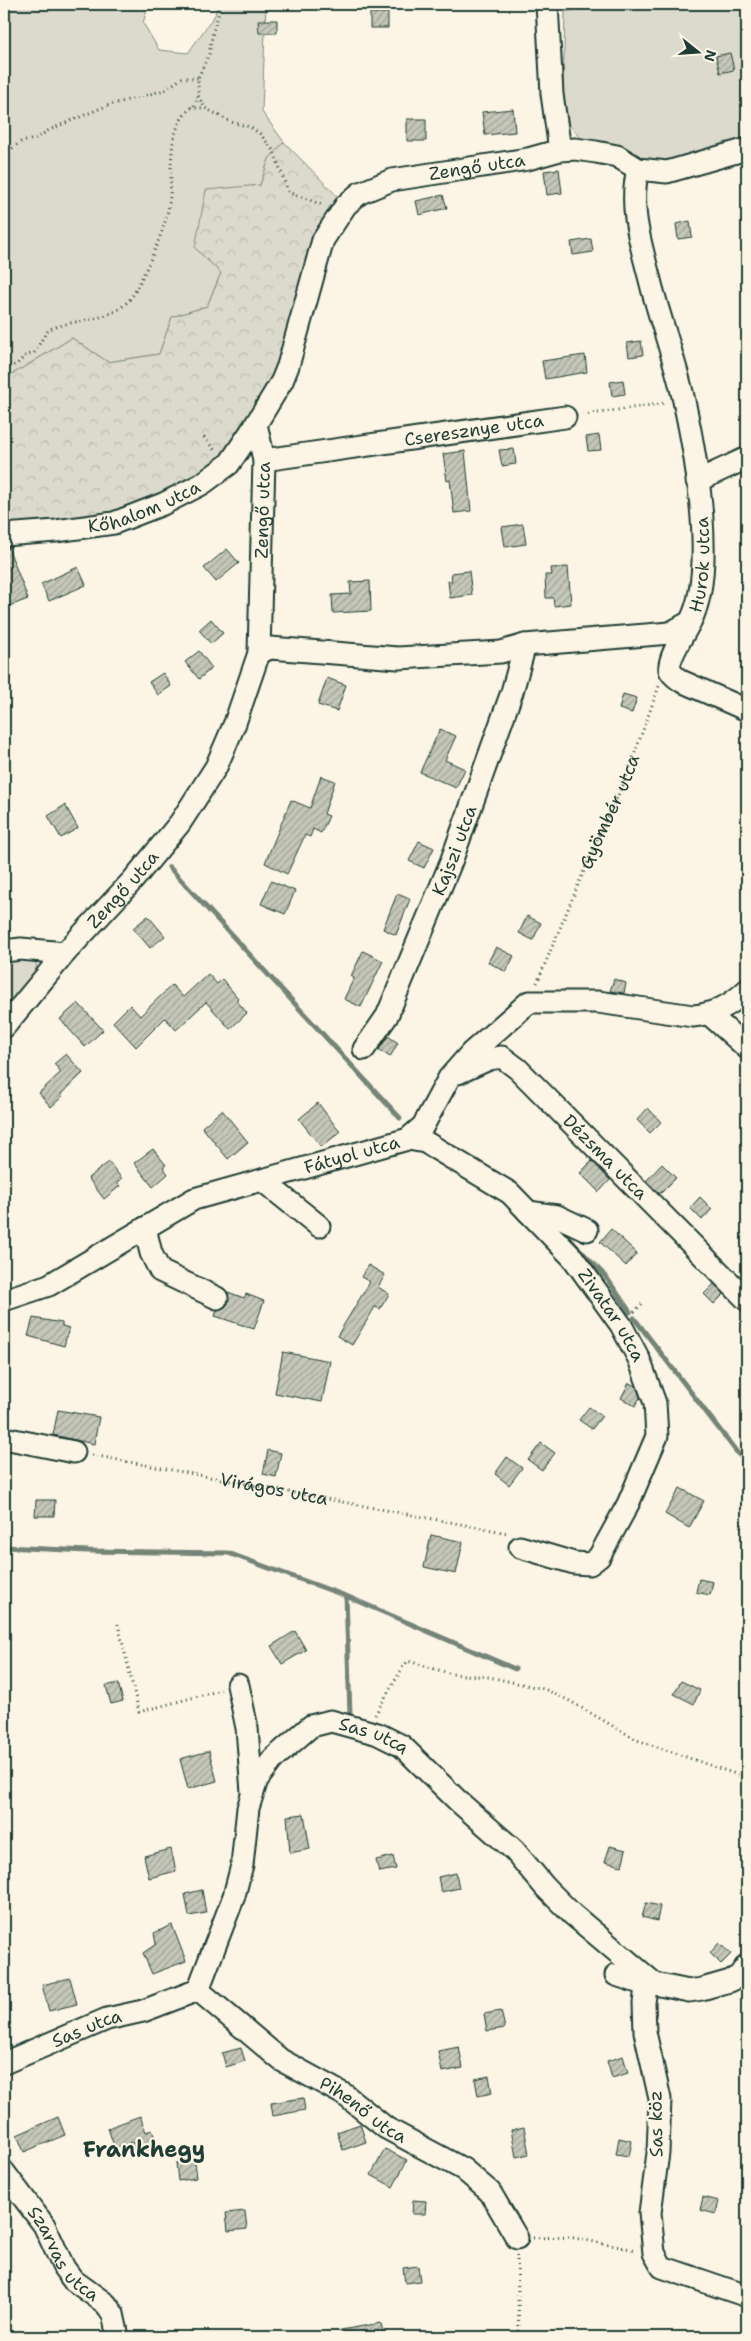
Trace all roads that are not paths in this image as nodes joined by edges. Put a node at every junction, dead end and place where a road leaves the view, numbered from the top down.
1 (547, 4) edge
2 (747, 149) edge
3 (560, 150) junction
4 (638, 169) junction
5 (565, 417) road end
6 (256, 424) junction
7 (747, 458) edge
8 (264, 460) junction
9 (697, 481) junction
10 (4, 535) edge
11 (690, 622) junction
12 (525, 645) junction
13 (259, 652) junction
14 (747, 710) edge
15 (4, 951) edge
16 (65, 953) junction
17 (747, 990) edge
18 (709, 1014) junction
19 (4, 1027) edge
20 (747, 1048) edge
21 (364, 1049) dead end
22 (449, 1078) junction
23 (408, 1140) junction
24 (262, 1180) junction
25 (528, 1212) junction
26 (320, 1226) dead end
27 (145, 1228) junction
28 (587, 1230) dead end
29 (217, 1298) dead end
30 (4, 1300) edge
31 (747, 1300) edge
32 (4, 1438) edge
33 (74, 1452) road end
34 (518, 1541) road end
35 (238, 1685) road end
36 (252, 1792) junction
37 (747, 1965) edge
38 (616, 1975) dead end
39 (647, 1982) junction
40 (198, 1990) junction
41 (4, 2063) edge
42 (4, 2172) edge
43 (517, 2238) road end
44 (747, 2296) edge
45 (118, 2337) edge

1 - 3 street
2 - 4 street
3 - 4 street, Zengő utca
3 - 6 street, Zengő utca
4 - 9 street, Hurok utca
5 - 8 street, Cseresznye utca
6 - 8 street, Zengő utca
6 - 10 street, Kőhalom utca
7 - 9 street
8 - 13 street, Zengő utca
9 - 11 street, Hurok utca
11 - 12 street, Hurok utca
11 - 14 street
12 - 13 street, Hurok utca
12 - 21 street, Kajszi utca
13 - 16 street, Zengő utca
15 - 16 street
16 - 19 street, Zengő utca
17 - 18 street
18 - 20 street
18 - 22 street, Fátyol utca
22 - 23 street, Fátyol utca
22 - 31 street, Dézsma utca
23 - 24 street, Fátyol utca
23 - 25 street, Zivatar utca
24 - 26 street
24 - 27 street, Fátyol utca
25 - 28 street
25 - 34 street, Zivatar utca
27 - 29 street
27 - 30 street, Fátyol utca
32 - 33 street
35 - 36 street
36 - 39 street, Sas utca
36 - 40 street, Sas utca
37 - 39 street, Sas utca
38 - 39 street
39 - 44 street, Sas köz
40 - 41 street, Sas utca
40 - 43 street, Pihenő utca
42 - 45 street, Szarvas utca

